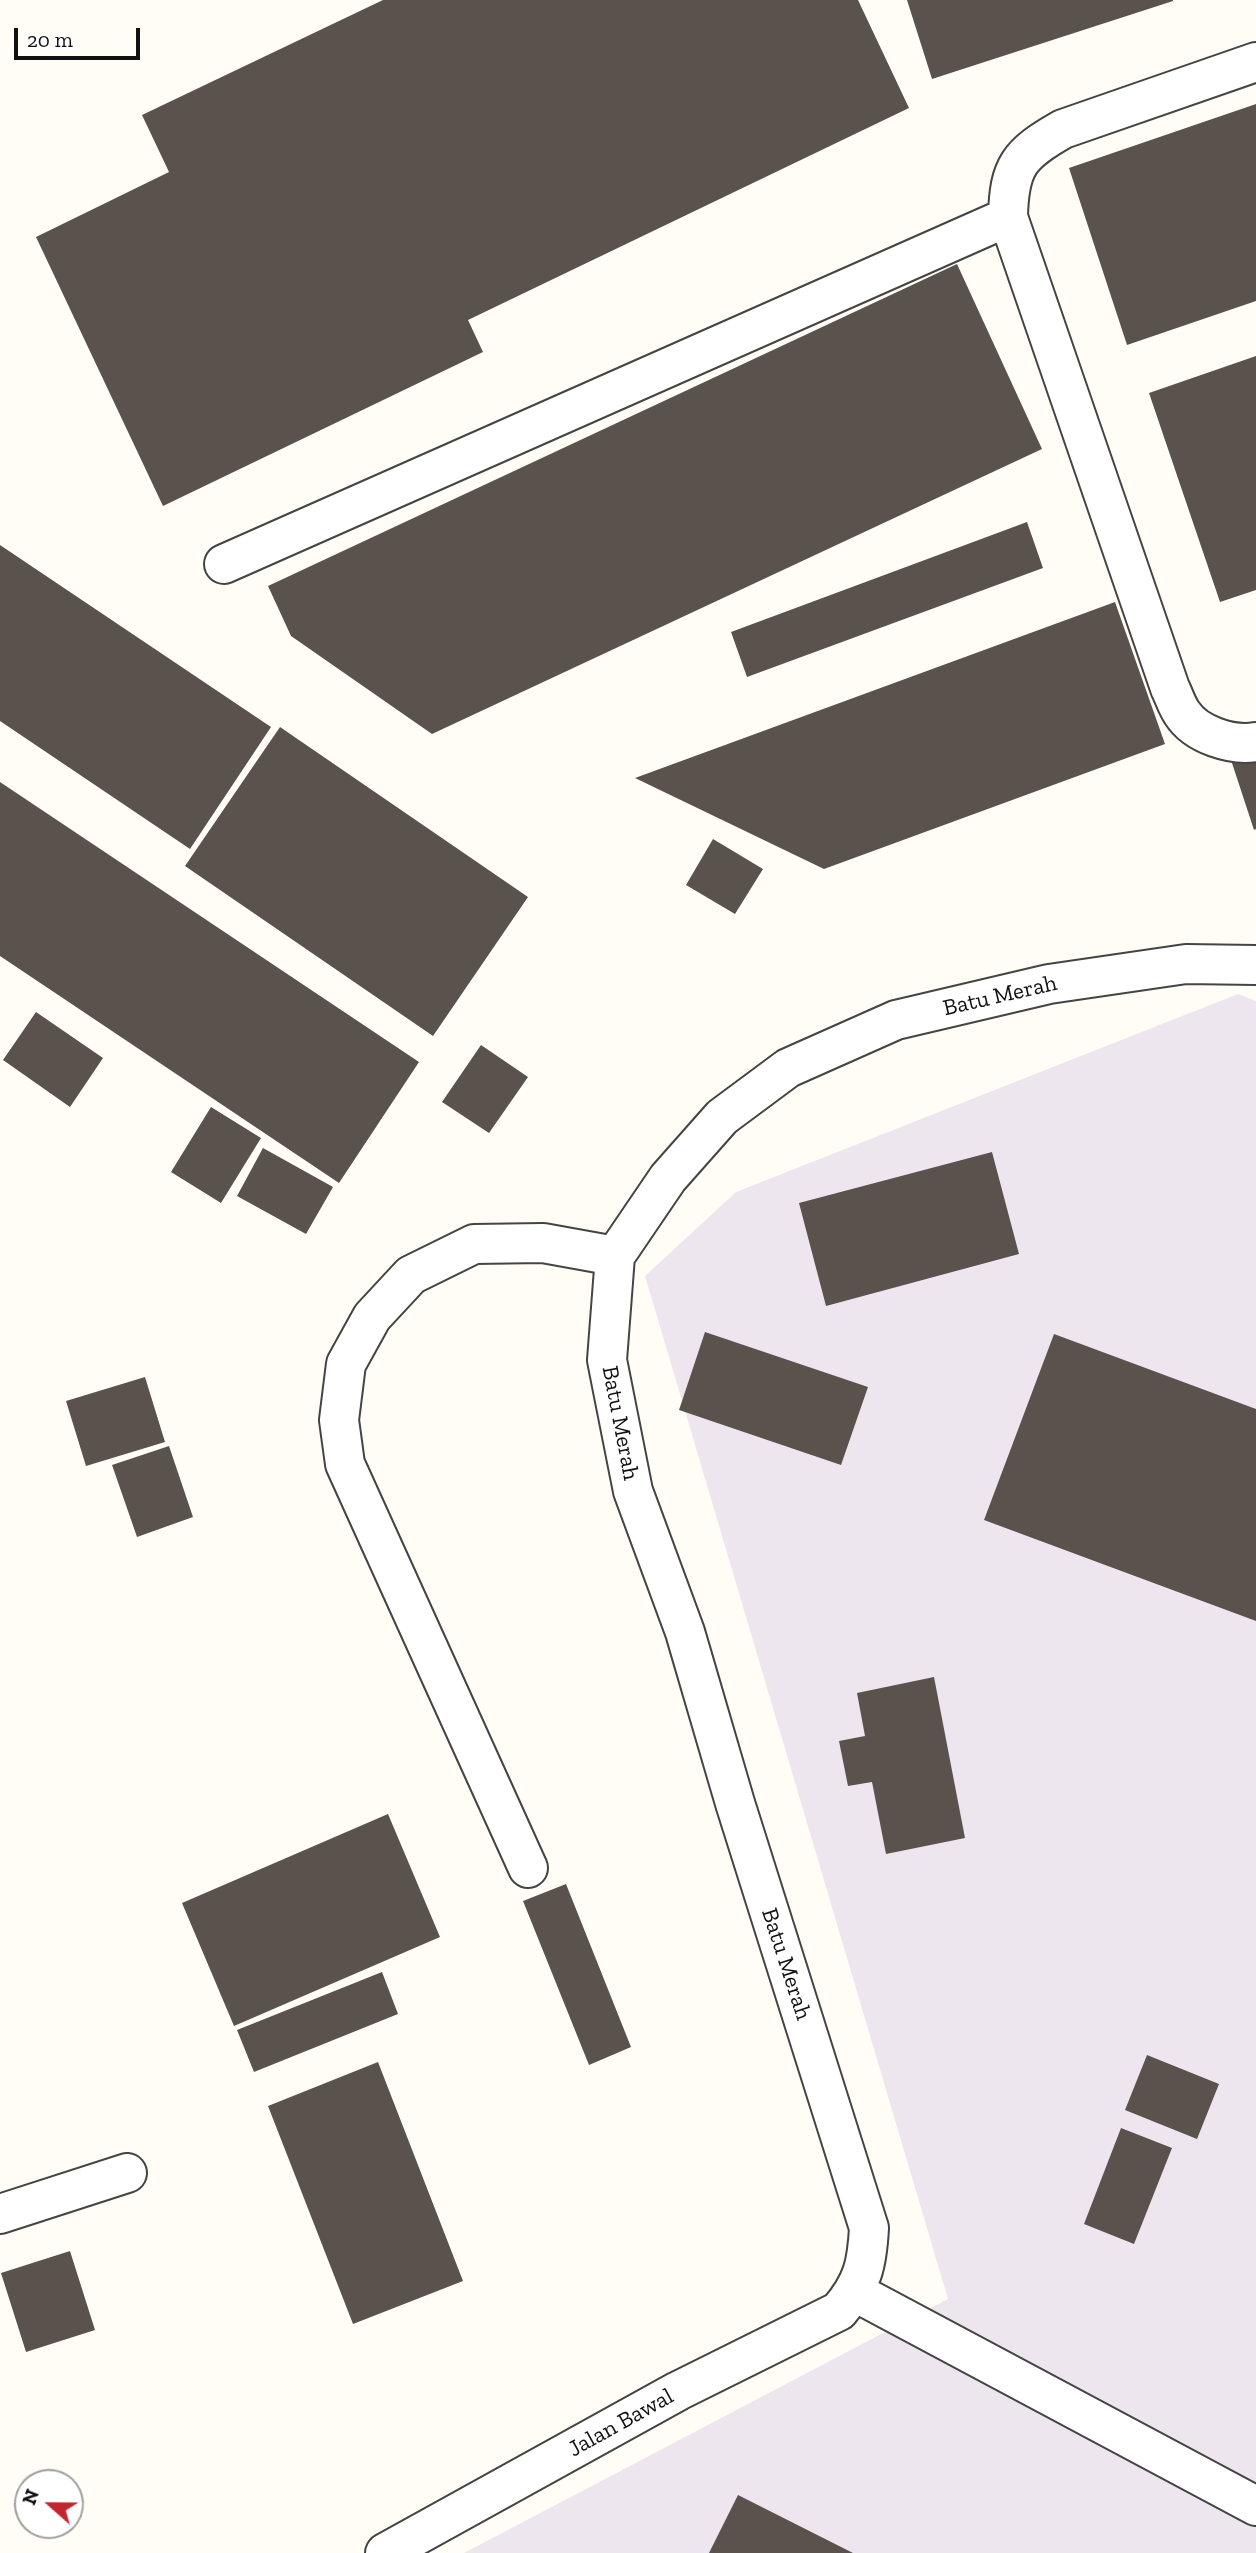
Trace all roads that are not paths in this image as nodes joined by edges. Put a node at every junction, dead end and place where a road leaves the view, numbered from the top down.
1 (1256, 62) edge
2 (1009, 217) junction
3 (224, 564) dead end
4 (1256, 742) edge
5 (1256, 965) edge
6 (615, 1256) junction
7 (528, 1868) dead end
8 (127, 2173) dead end
9 (0, 2214) edge
10 (855, 2292) junction
11 (1256, 2506) edge
12 (385, 2553) edge

1 - 2 street
2 - 3 street
2 - 4 street
5 - 6 street, Batu Merah
6 - 7 street
6 - 10 street, Batu Merah
8 - 9 street
10 - 11 street
10 - 12 street, Jalan Bawal

